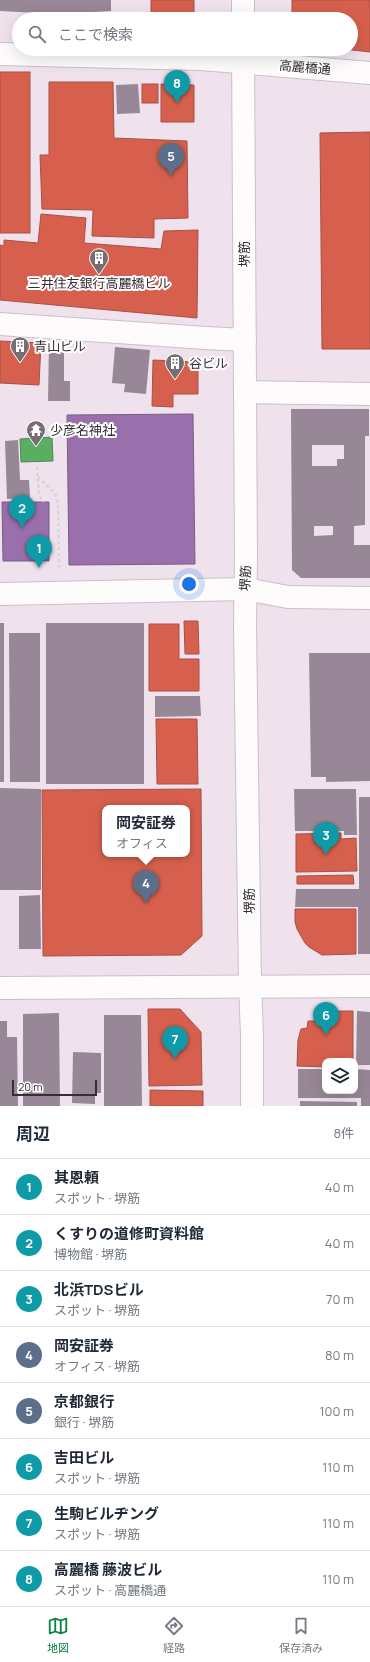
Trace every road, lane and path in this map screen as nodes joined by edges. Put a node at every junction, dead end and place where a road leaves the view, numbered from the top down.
1 (243, 0) edge
2 (242, 12) edge
3 (0, 54) edge
4 (12, 54) edge
5 (80, 56) edge
6 (242, 56) edge
7 (370, 73) edge
8 (0, 324) edge
9 (245, 340) junction
10 (245, 392) junction
11 (370, 394) edge
12 (37, 467) dead end
13 (38, 477) junction
14 (44, 502) dead end
15 (59, 572) dead end
16 (245, 589) junction
17 (0, 594) edge
18 (370, 598) edge
19 (250, 986) junction
20 (370, 986) edge
21 (0, 988) edge
22 (252, 1106) edge

1 - 2 street
3 - 4 street, 高麗橋通
5 - 6 street, 高麗橋通
6 - 7 street, 高麗橋通
6 - 9 street, 堺筋
8 - 9 street
9 - 10 street, 堺筋
10 - 11 street
10 - 16 street, 堺筋
12 - 13 path
13 - 14 path
13 - 15 path
16 - 17 street
16 - 18 street
16 - 19 street, 堺筋
19 - 20 street
19 - 21 street
19 - 22 street, 堺筋

